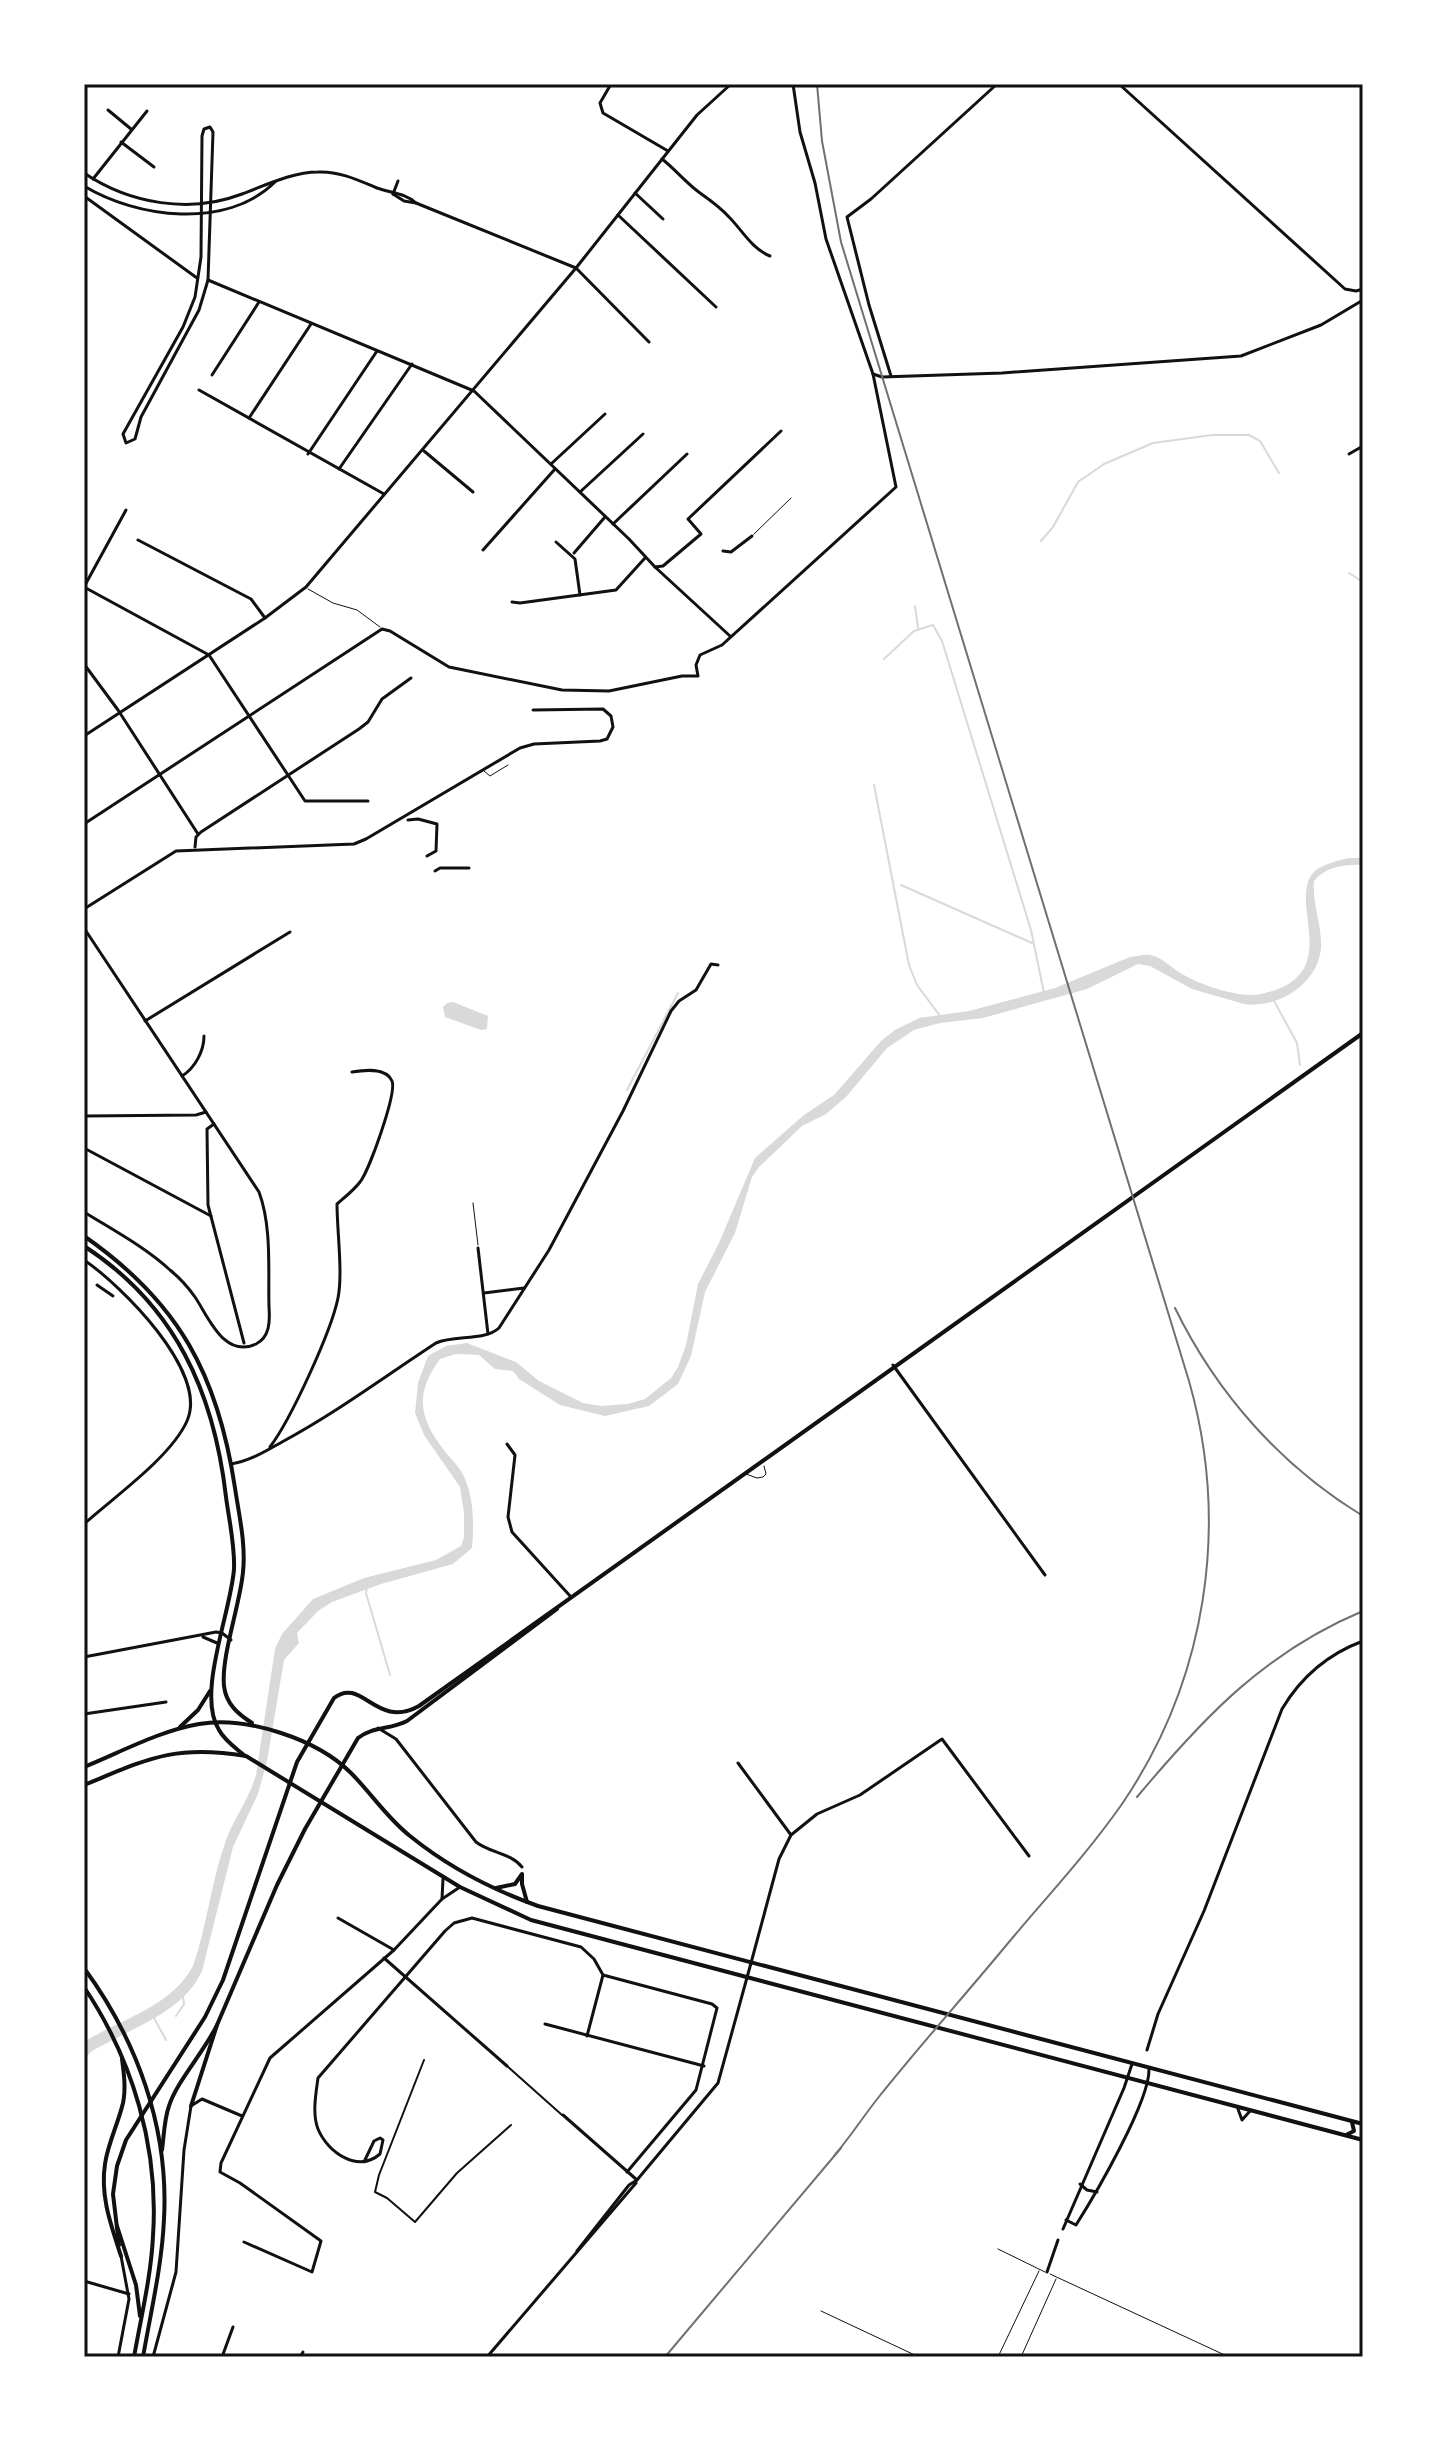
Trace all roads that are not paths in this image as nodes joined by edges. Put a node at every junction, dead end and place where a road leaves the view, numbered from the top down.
1 (611, 84) edge
2 (731, 84) edge
3 (793, 84) edge
4 (997, 84) edge
5 (1119, 84) edge
6 (108, 110) dead end
7 (147, 111) dead end
8 (131, 129) junction
9 (121, 142) junction
10 (668, 151) junction
11 (662, 159) junction
12 (154, 167) dead end
13 (84, 173) edge
14 (93, 179) junction
15 (398, 181) dead end
16 (275, 182) junction
17 (84, 186) edge
18 (635, 193) junction
19 (393, 194) junction
20 (84, 196) edge
21 (211, 202) junction
22 (202, 203) junction
23 (210, 211) junction
24 (201, 212) junction
25 (618, 215) junction
26 (663, 219) dead end
27 (770, 256) dead end
28 (576, 268) junction
29 (199, 278) junction
30 (208, 280) junction
31 (1363, 289) edge
32 (1363, 300) edge
33 (259, 302) junction
34 (716, 307) dead end
35 (311, 324) junction
36 (649, 342) dead end
37 (377, 351) junction
38 (412, 364) junction
39 (873, 374) junction
40 (212, 375) dead end
41 (891, 376) junction
42 (199, 390) dead end
43 (474, 391) junction
44 (605, 414) dead end
45 (248, 419) junction
46 (781, 431) dead end
47 (643, 434) dead end
48 (1363, 446) edge
49 (423, 450) junction
50 (308, 454) junction
51 (687, 454) dead end
52 (1349, 454) dead end
53 (551, 464) junction
54 (555, 469) junction
55 (339, 470) junction
56 (473, 492) dead end
57 (580, 492) junction
58 (384, 494) junction
59 (791, 498) dead end
60 (126, 510) dead end
61 (605, 517) junction
62 (613, 524) junction
63 (752, 536) joint
64 (138, 540) dead end
65 (556, 542) dead end
66 (483, 550) dead end
67 (723, 551) dead end
68 (573, 554) junction
69 (645, 558) junction
70 (655, 567) junction
71 (84, 587) edge
72 (306, 587) junction
73 (580, 595) junction
74 (512, 602) dead end
75 (265, 618) junction
76 (382, 629) junction
77 (730, 636) junction
78 (209, 655) junction
79 (84, 664) edge
80 (411, 678) dead end
81 (533, 710) dead end
82 (119, 713) junction
83 (250, 715) junction
84 (84, 736) edge
85 (508, 765) dead end
86 (482, 770) junction
87 (159, 774) junction
88 (289, 775) junction
89 (368, 801) dead end
90 (408, 820) dead end
91 (84, 824) edge
92 (198, 834) junction
93 (195, 848) junction
94 (427, 856) dead end
95 (469, 868) dead end
96 (435, 871) dead end
97 (84, 909) edge
98 (84, 928) edge
99 (290, 932) dead end
100 (718, 965) dead end
101 (145, 1021) junction
102 (1363, 1033) edge
103 (204, 1036) dead end
104 (352, 1072) dead end
105 (182, 1076) junction
106 (206, 1112) junction
107 (85, 1116) edge
108 (214, 1124) junction
109 (84, 1148) edge
110 (473, 1203) dead end
111 (84, 1212) edge
112 (211, 1216) junction
113 (84, 1236) edge
114 (84, 1246) edge
115 (478, 1248) joint
116 (113, 1257) junction
117 (84, 1260) edge
118 (107, 1263) junction
119 (97, 1285) dead end
120 (524, 1288) junction
121 (483, 1293) junction
122 (113, 1296) dead end
123 (488, 1334) junction
124 (245, 1345) junction
125 (893, 1365) junction
126 (220, 1412) junction
127 (211, 1414) junction
128 (507, 1444) dead end
129 (268, 1449) junction
130 (760, 1460) junction
131 (231, 1464) junction
132 (743, 1473) junction
133 (237, 1507) junction
134 (228, 1508) junction
135 (84, 1524) edge
136 (1045, 1575) dead end
137 (571, 1597) junction
138 (222, 1633) junction
139 (199, 1637) junction
140 (231, 1640) junction
141 (1363, 1641) edge
142 (219, 1647) junction
143 (84, 1657) edge
144 (211, 1689) junction
145 (166, 1702) dead end
146 (84, 1714) edge
147 (215, 1723) junction
148 (255, 1725) junction
149 (378, 1728) junction
150 (177, 1730) junction
151 (306, 1744) junction
152 (246, 1756) junction
153 (738, 1763) dead end
154 (343, 1766) junction
155 (84, 1767) edge
156 (290, 1783) junction
157 (84, 1785) edge
158 (322, 1802) junction
159 (791, 1835) junction
160 (1029, 1856) dead end
161 (522, 1870) junction
162 (443, 1876) junction
163 (460, 1887) junction
164 (496, 1888) junction
165 (442, 1899) junction
166 (527, 1902) junction
167 (338, 1918) dead end
168 (394, 1950) junction
169 (384, 1958) junction
170 (751, 1963) junction
171 (84, 1968) edge
172 (603, 1975) junction
173 (406, 1976) junction
174 (747, 1976) junction
175 (84, 1987) edge
176 (545, 2024) dead end
177 (217, 2025) junction
178 (587, 2036) junction
179 (1147, 2050) dead end
180 (121, 2053) junction
181 (424, 2060) dead end
182 (1132, 2064) junction
183 (507, 2066) joint
184 (704, 2066) junction
185 (1149, 2069) junction
186 (1128, 2078) junction
187 (1149, 2083) junction
188 (196, 2088) junction
189 (202, 2099) junction
190 (191, 2106) junction
191 (1236, 2107) junction
192 (1250, 2111) junction
193 (563, 2115) joint
194 (242, 2116) junction
195 (1350, 2121) junction
196 (1363, 2124) edge
197 (511, 2125) dead end
198 (1343, 2135) junction
199 (1363, 2140) edge
200 (162, 2156) junction
201 (364, 2162) junction
202 (627, 2172) junction
203 (637, 2180) junction
204 (1080, 2184) junction
205 (1097, 2192) junction
206 (1066, 2220) junction
207 (117, 2226) junction
208 (1063, 2229) dead end
209 (1058, 2240) dead end
210 (244, 2242) dead end
211 (998, 2249) dead end
212 (121, 2256) junction
213 (1040, 2269) junction
214 (1047, 2272) junction
215 (1057, 2277) junction
216 (84, 2281) edge
217 (129, 2294) junction
218 (821, 2311) dead end
219 (140, 2324) junction
220 (233, 2327) dead end
221 (118, 2357) edge
222 (134, 2357) edge
223 (143, 2357) edge
224 (153, 2357) edge
225 (222, 2357) edge
226 (487, 2357) edge
227 (919, 2357) edge
228 (998, 2357) edge
229 (1021, 2357) edge
230 (1229, 2357) edge

1 - 10 street
2 - 10 street
3 - 39 street
4 - 41 street
5 - 31 street
6 - 8 street
7 - 8 street
8 - 9 street
9 - 12 street
9 - 14 street
10 - 11 street
11 - 18 street
11 - 27 street
13 - 14 street
14 - 22 street
15 - 19 street
16 - 19 street
16 - 21 street
16 - 23 street
17 - 24 street
18 - 25 street
18 - 26 street
19 - 28 street
20 - 29 street
21 - 22 street
21 - 22 street
21 - 23 street
22 - 24 street
23 - 24 street
23 - 30 street
24 - 29 street
25 - 28 street
25 - 34 street
28 - 36 street
28 - 43 street
29 - 30 street
30 - 33 street
32 - 41 street
33 - 35 street
33 - 40 street
35 - 37 street
35 - 45 street
37 - 38 street
37 - 50 street
38 - 43 street
38 - 55 street
39 - 41 street
39 - 77 street
42 - 45 street
43 - 49 street
43 - 53 street
44 - 53 street
45 - 50 street
46 - 70 street
47 - 57 street
48 - 52 street
49 - 56 street
49 - 58 street
50 - 55 street
51 - 62 street
53 - 54 street
54 - 57 street
54 - 66 street
55 - 58 street
57 - 61 street
58 - 72 street
59 - 63 lane
60 - 71 street
61 - 62 street
61 - 68 street
62 - 69 street
63 - 67 street
64 - 75 street
65 - 68 street
68 - 73 street
69 - 70 street
69 - 73 street
70 - 77 street
71 - 78 street
72 - 75 street
72 - 76 lane
73 - 74 street
75 - 78 street
76 - 77 street
76 - 83 street
78 - 82 street
78 - 83 street
79 - 82 street
80 - 88 street
81 - 86 street
82 - 84 street
82 - 87 street
83 - 87 street
83 - 88 street
85 - 86 lane
86 - 93 street
87 - 91 street
87 - 92 street
88 - 89 street
88 - 92 street
90 - 94 street
92 - 93 street
93 - 97 street
95 - 96 street
98 - 101 street
99 - 101 street
100 - 120 street
101 - 105 street
102 - 125 main road
103 - 105 street
104 - 129 street
105 - 106 street
106 - 107 street
106 - 108 street
108 - 112 street
108 - 124 street
109 - 112 street
110 - 115 lane
111 - 124 street
112 - 124 street
113 - 116 main road
114 - 118 main road
115 - 121 street
116 - 118 main road
116 - 126 main road
117 - 135 street
118 - 127 main road
119 - 122 street
120 - 121 street
120 - 123 street
121 - 123 street
123 - 129 street
125 - 130 main road
125 - 136 street
126 - 127 main road
126 - 131 main road
127 - 134 main road
128 - 137 street
129 - 131 street
130 - 132 main road
130 - 132 lane
131 - 133 main road
132 - 137 main road
133 - 134 main road
133 - 140 main road
134 - 138 main road
137 - 149 main road
137 - 151 main road
138 - 139 street
138 - 140 street
138 - 142 main road
139 - 142 street
139 - 143 street
140 - 148 main road
141 - 179 street
142 - 144 main road
144 - 147 main road
144 - 150 main road
145 - 146 street
147 - 148 main road
147 - 150 main road
147 - 152 main road
148 - 151 main road
149 - 154 main road
149 - 161 street
150 - 155 main road
151 - 154 main road
151 - 156 main road
152 - 156 main road
152 - 157 main road
153 - 159 street
154 - 158 main road
154 - 164 main road
156 - 158 main road
156 - 207 main road
158 - 162 main road
158 - 177 main road
159 - 160 street
159 - 170 street
161 - 164 main road
161 - 166 main road
162 - 163 main road
162 - 165 street
163 - 165 street
163 - 174 main road
164 - 166 main road
165 - 168 street
166 - 170 main road
167 - 168 street
168 - 169 street
169 - 173 street
169 - 194 street
170 - 174 street
170 - 182 main road
171 - 200 main road
172 - 173 street
172 - 178 street
172 - 184 street
173 - 183 street
173 - 201 street
174 - 186 main road
174 - 203 street
175 - 180 main road
176 - 178 street
177 - 188 main road
177 - 200 main road
178 - 184 street
180 - 212 main road
180 - 219 main road
181 - 197 street
182 - 185 main road
182 - 186 street
183 - 193 street
184 - 202 street
185 - 187 street
185 - 195 main road
186 - 187 main road
186 - 204 street
187 - 191 main road
187 - 205 street
188 - 189 main road
188 - 190 main road
189 - 190 street
189 - 194 street
190 - 224 street
191 - 192 main road
191 - 192 street
192 - 198 main road
193 - 202 street
194 - 210 street
195 - 196 main road
195 - 198 main road
198 - 199 main road
200 - 223 main road
201 - 201 street
202 - 203 street
203 - 226 street
204 - 205 street
204 - 206 street
205 - 206 street
206 - 208 street
207 - 212 main road
207 - 219 main road
209 - 214 street
211 - 213 lane
212 - 217 street
213 - 214 lane
213 - 228 lane
214 - 215 lane
215 - 229 lane
215 - 230 lane
216 - 217 street
217 - 221 street
218 - 227 lane
219 - 222 main road
220 - 225 street

